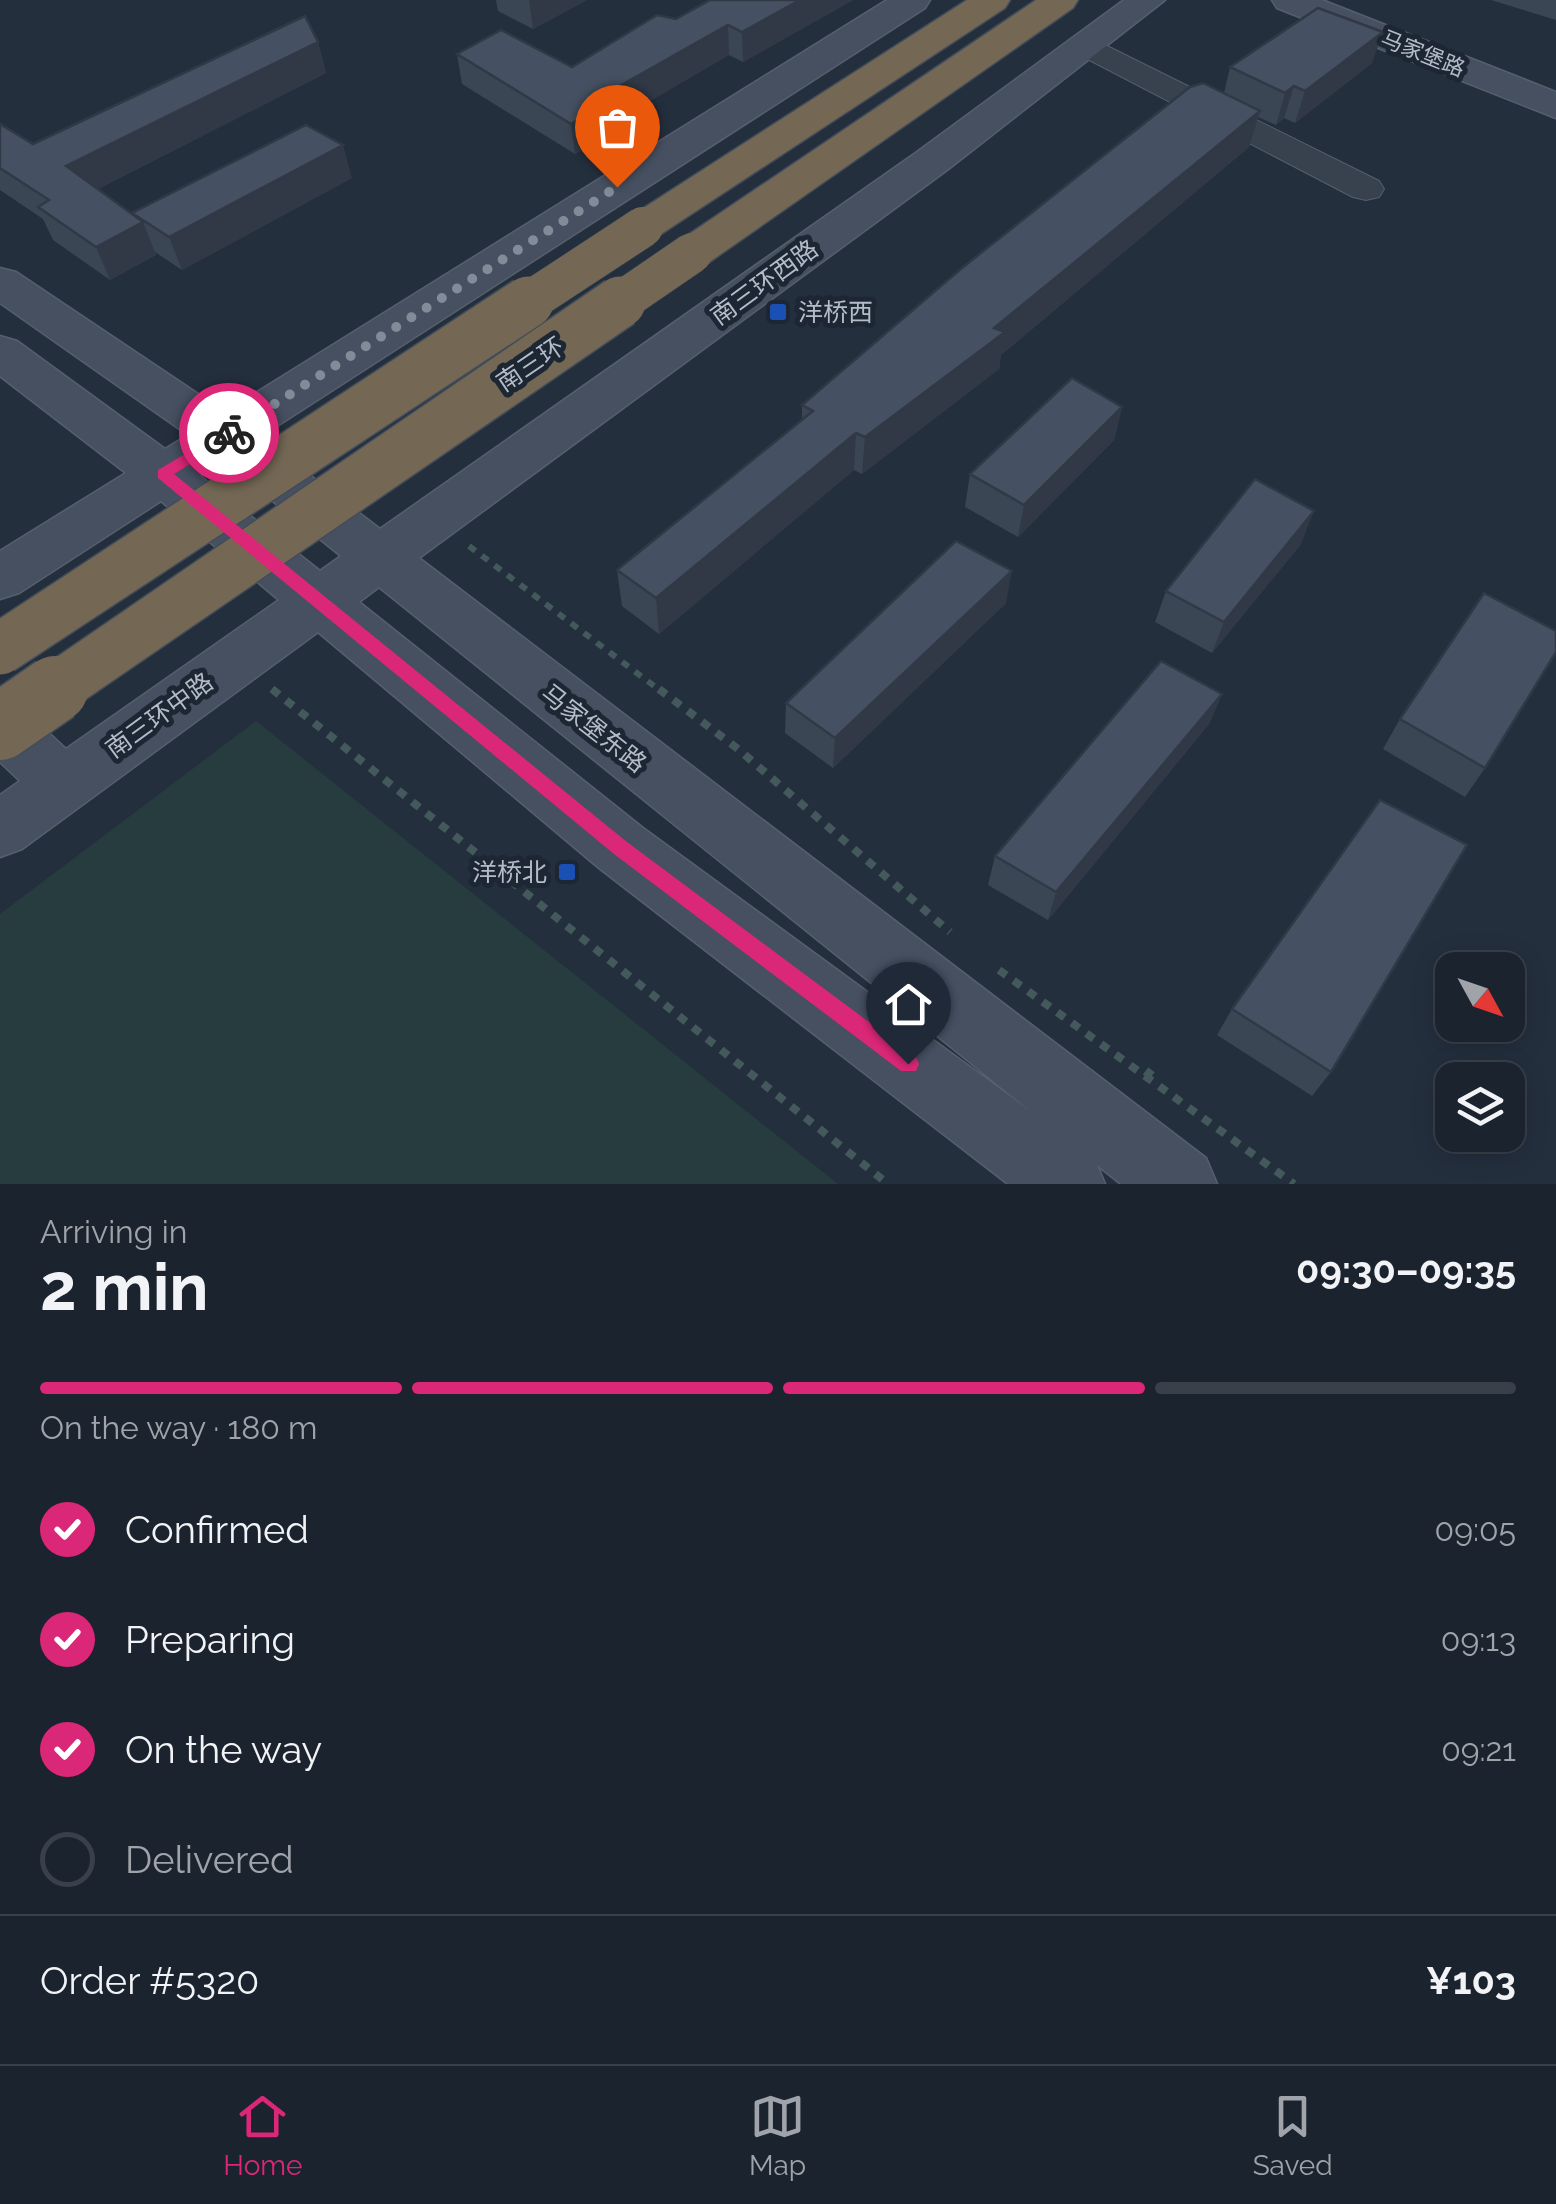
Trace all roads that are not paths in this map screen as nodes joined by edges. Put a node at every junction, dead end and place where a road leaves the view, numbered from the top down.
1 (912, 0) edge
2 (992, 0) edge
3 (1084, 0) edge
4 (1147, 0) edge
5 (1290, 0) edge
6 (1364, 0) edge
7 (1050, 6) edge
8 (1087, 46) junction
9 (1556, 76) edge
10 (1556, 106) edge
11 (1366, 188) dead end
12 (0, 282) edge
13 (0, 352) edge
14 (224, 436) junction
15 (163, 474) junction
16 (378, 559) junction
17 (0, 578) edge
18 (318, 602) junction
19 (0, 649) edge
20 (0, 725) edge
21 (63, 784) junction
22 (0, 830) edge
23 (1068, 1184) edge
24 (1180, 1184) edge

1 - 14 street
2 - 19 highway, 南三环, bridge
3 - 7 highway, 南三环
4 - 8 street, 南三环西路
5 - 10 street, 马家堡路
6 - 9 street, 马家堡路
7 - 20 highway, 南三环, bridge
8 - 11 street
8 - 16 street, 南三环西路
12 - 14 street, 马家堡东路
13 - 15 street
14 - 15 street
14 - 16 street, 马家堡东路
15 - 17 street
15 - 18 street
16 - 18 street, 南三环中路
16 - 24 street, 马家堡东路
18 - 21 street, 南三环中路
18 - 23 street
20 - 21 street
21 - 22 street, 南三环中路

